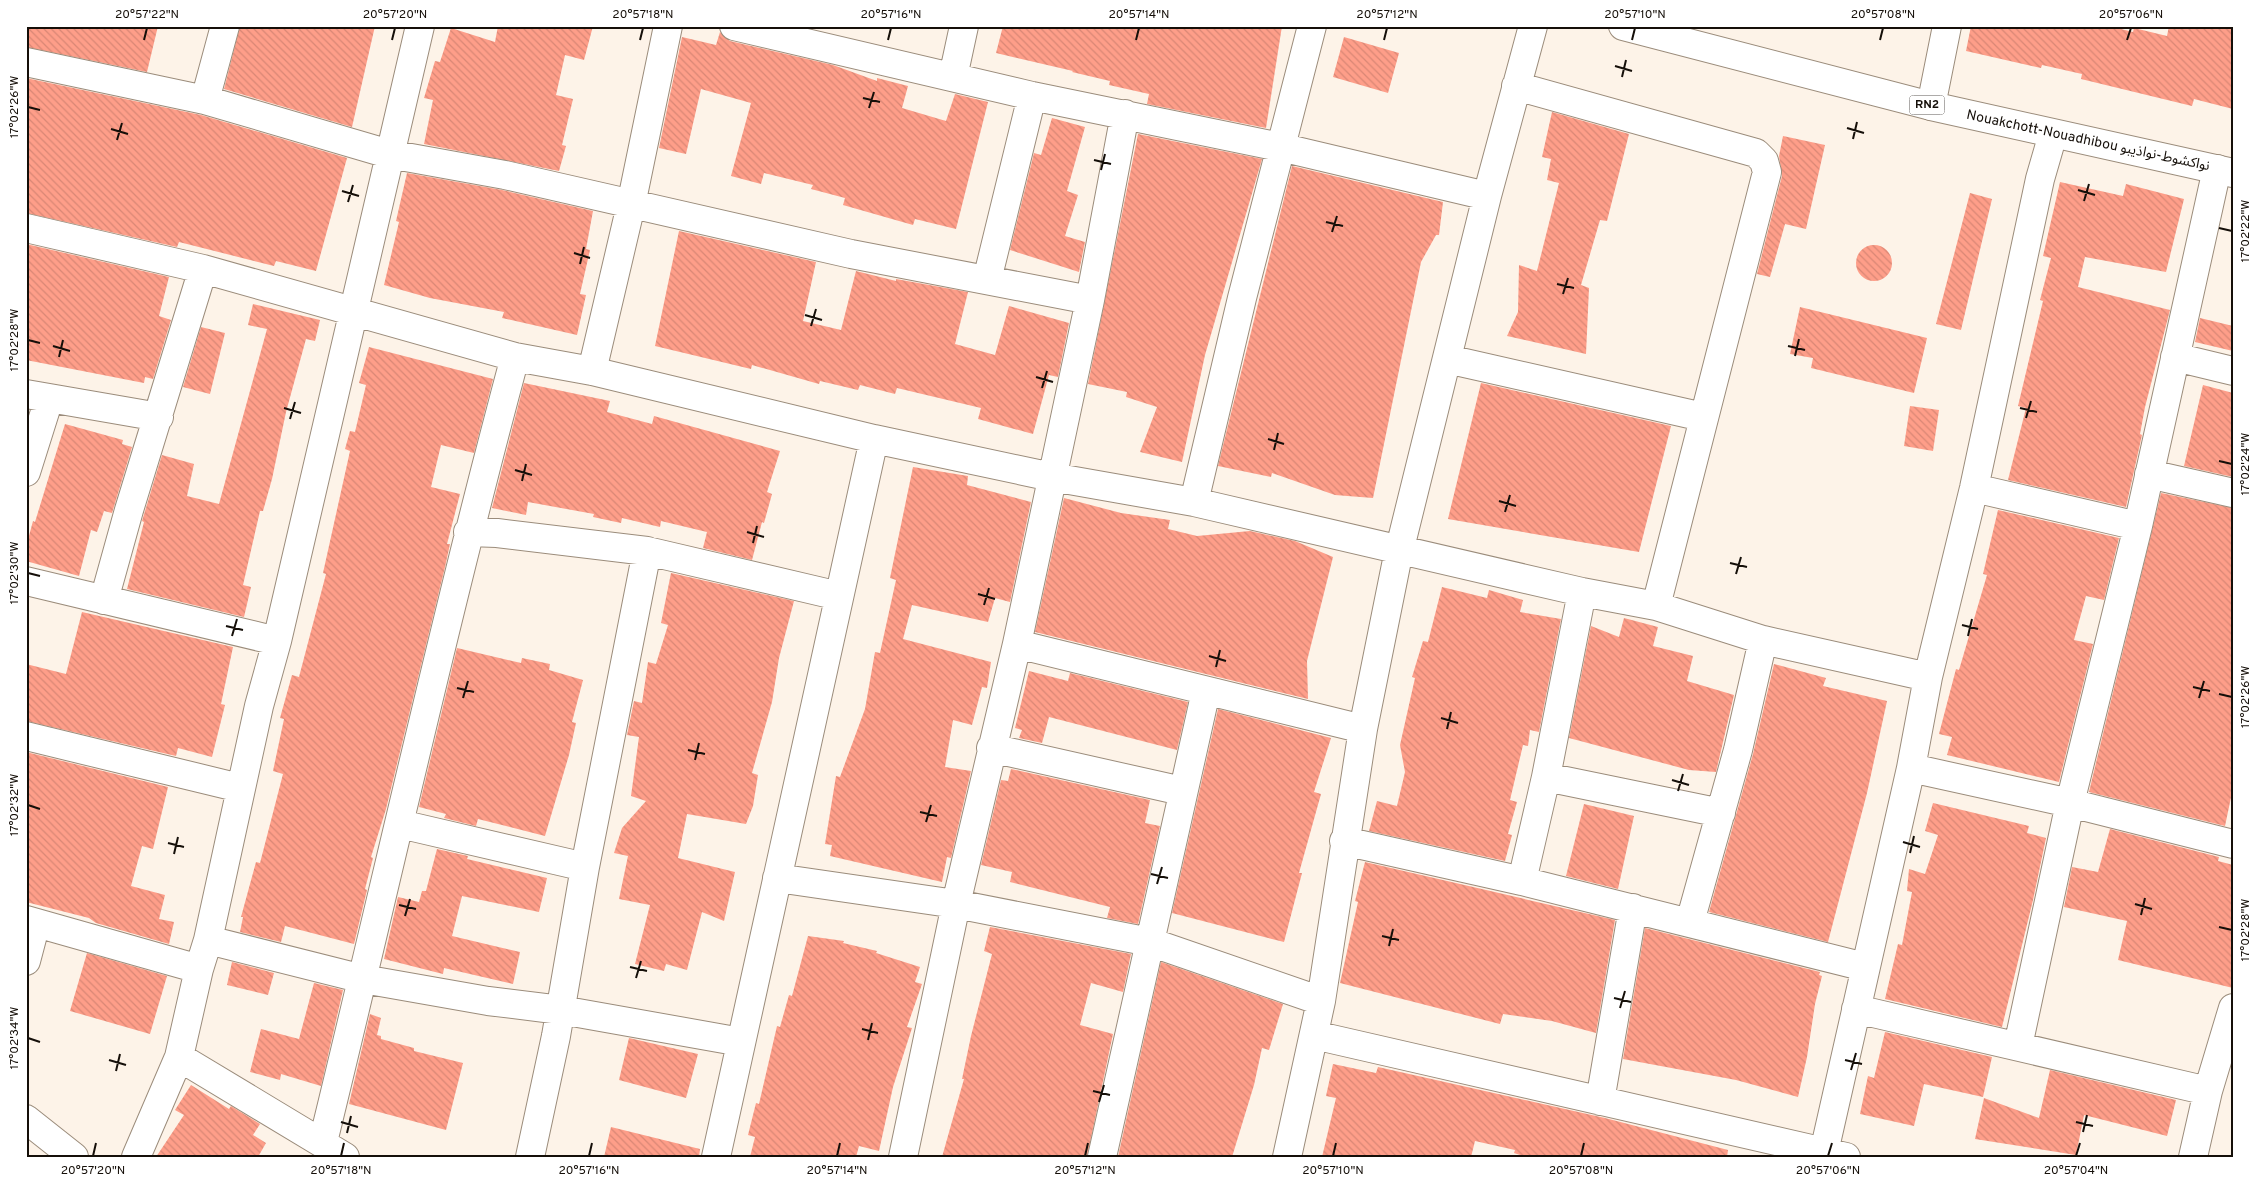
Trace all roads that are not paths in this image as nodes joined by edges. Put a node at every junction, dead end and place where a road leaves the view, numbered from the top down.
1 (225, 26) edge
2 (420, 26) edge
3 (668, 26) edge
4 (734, 26) edge
5 (964, 26) edge
6 (1312, 26) edge
7 (1533, 26) edge
8 (1623, 26) edge
9 (1947, 26) edge
10 (26, 62) edge
11 (953, 76) junction
12 (1516, 86) junction
13 (1032, 96) junction
14 (205, 100) junction
15 (1930, 106) junction
16 (1125, 114) junction
17 (2052, 134) junction
18 (1280, 148) junction
19 (389, 154) junction
20 (2225, 171) edge
21 (1487, 196) junction
22 (631, 205) junction
23 (26, 228) edge
24 (203, 269) junction
25 (987, 280) junction
26 (1090, 300) junction
27 (352, 311) junction
28 (515, 356) junction
29 (2175, 357) junction
30 (1447, 359) junction
31 (592, 371) junction
32 (2233, 371) edge
33 (38, 397) edge
34 (159, 417) junction
35 (1703, 417) junction
36 (874, 439) junction
37 (26, 472) edge
38 (2149, 474) junction
39 (1052, 477) junction
40 (1974, 488) junction
41 (2233, 493) edge
42 (1194, 502) junction
43 (2138, 526) junction
44 (468, 532) junction
45 (1400, 550) junction
46 (647, 551) junction
47 (26, 581) edge
48 (1582, 592) junction
49 (839, 596) junction
50 (104, 600) junction
51 (1656, 606) junction
52 (1763, 640) junction
53 (276, 641) junction
54 (1017, 644) junction
55 (1928, 677) junction
56 (1206, 691) junction
57 (1363, 729) junction
58 (26, 736) edge
59 (991, 748) junction
60 (1911, 768) junction
61 (1546, 776) junction
62 (240, 788) junction
63 (1182, 791) junction
64 (2070, 803) junction
65 (1720, 813) junction
66 (400, 824) junction
67 (1344, 841) junction
68 (2233, 844) edge
69 (585, 867) junction
70 (777, 878) junction
71 (1522, 880) junction
72 (956, 904) junction
73 (1633, 908) junction
74 (31, 921) edge
75 (1690, 922) junction
76 (208, 940) junction
77 (1150, 942) junction
78 (26, 960) edge
79 (1865, 967) junction
80 (199, 970) junction
81 (363, 979) junction
82 (1321, 1001) junction
83 (2233, 1008) edge
84 (560, 1010) junction
85 (1856, 1010) junction
86 (1314, 1035) junction
87 (741, 1042) junction
88 (2018, 1046) junction
89 (180, 1056) junction
90 (2208, 1091) junction
91 (1600, 1101) junction
92 (26, 1119) edge
93 (1739, 1145) edge
94 (334, 1150) edge
95 (1835, 1154) edge
96 (74, 1157) edge
97 (136, 1157) edge
98 (530, 1157) edge
99 (716, 1157) edge
100 (903, 1157) edge
101 (1102, 1157) edge
102 (1287, 1157) edge
103 (2193, 1157) edge

1 - 14 main road
2 - 19 main road
3 - 22 main road
4 - 11 main road
5 - 11 main road
6 - 18 main road
7 - 12 main road
8 - 15 main road, Nouakchott-Nouadhibou نواكشوط-نواذيبو / RN2
9 - 15 main road
10 - 14 main road
11 - 13 main road
12 - 21 main road
12 - 35 main road
13 - 16 main road
13 - 25 main road
14 - 19 main road
15 - 17 main road, Nouakchott-Nouadhibou نواكشوط-نواذيبو / RN2
16 - 18 main road
16 - 26 main road
17 - 20 main road, Nouakchott-Nouadhibou نواكشوط-نواذيبو / RN2
17 - 40 main road
18 - 21 main road
18 - 42 main road
19 - 22 main road
19 - 27 main road
20 - 29 main road
21 - 30 main road
22 - 25 main road
22 - 31 main road
23 - 24 main road
24 - 27 main road
24 - 34 main road
25 - 26 main road
26 - 39 main road
27 - 28 main road
27 - 53 main road
28 - 31 main road
28 - 44 main road
29 - 32 main road
29 - 38 main road
30 - 35 main road
30 - 45 main road
31 - 36 main road
33 - 34 main road
33 - 37 main road
34 - 50 main road
35 - 51 main road
36 - 39 main road
36 - 49 main road
38 - 41 main road
38 - 43 main road
39 - 42 main road
39 - 54 main road
40 - 43 main road
40 - 55 main road
42 - 45 main road
43 - 64 main road
44 - 46 main road
44 - 66 main road
45 - 48 main road
45 - 57 main road
46 - 49 main road
46 - 69 main road
47 - 50 main road
48 - 51 main road
48 - 61 main road
49 - 70 main road
50 - 53 main road
51 - 52 main road
52 - 55 main road
52 - 65 main road
53 - 62 main road
54 - 56 main road
54 - 59 main road
55 - 60 main road
56 - 57 main road
56 - 63 main road
57 - 67 main road
58 - 62 main road
59 - 63 main road
59 - 72 main road
60 - 64 main road
60 - 79 main road
61 - 65 main road
61 - 71 main road
62 - 76 main road
63 - 77 main road
64 - 68 main road
64 - 88 main road
65 - 75 main road
66 - 69 main road
66 - 81 main road
67 - 71 main road
67 - 82 main road
69 - 84 main road
70 - 72 main road
70 - 87 main road
71 - 73 main road
72 - 77 main road
72 - 100 main road
73 - 75 main road
73 - 91 main road
74 - 78 main road
74 - 80 main road
75 - 79 main road
76 - 80 main road
76 - 81 main road
77 - 82 main road
77 - 101 main road
79 - 85 main road
80 - 89 main road
81 - 84 main road
81 - 94 main road
82 - 86 main road
83 - 90 main road
84 - 87 main road
84 - 98 main road
85 - 88 main road
85 - 95 main road
86 - 91 main road
86 - 102 main road
87 - 99 main road
88 - 90 main road
89 - 94 main road
89 - 97 main road
90 - 103 main road
91 - 93 main road
92 - 96 main road
93 - 95 main road

